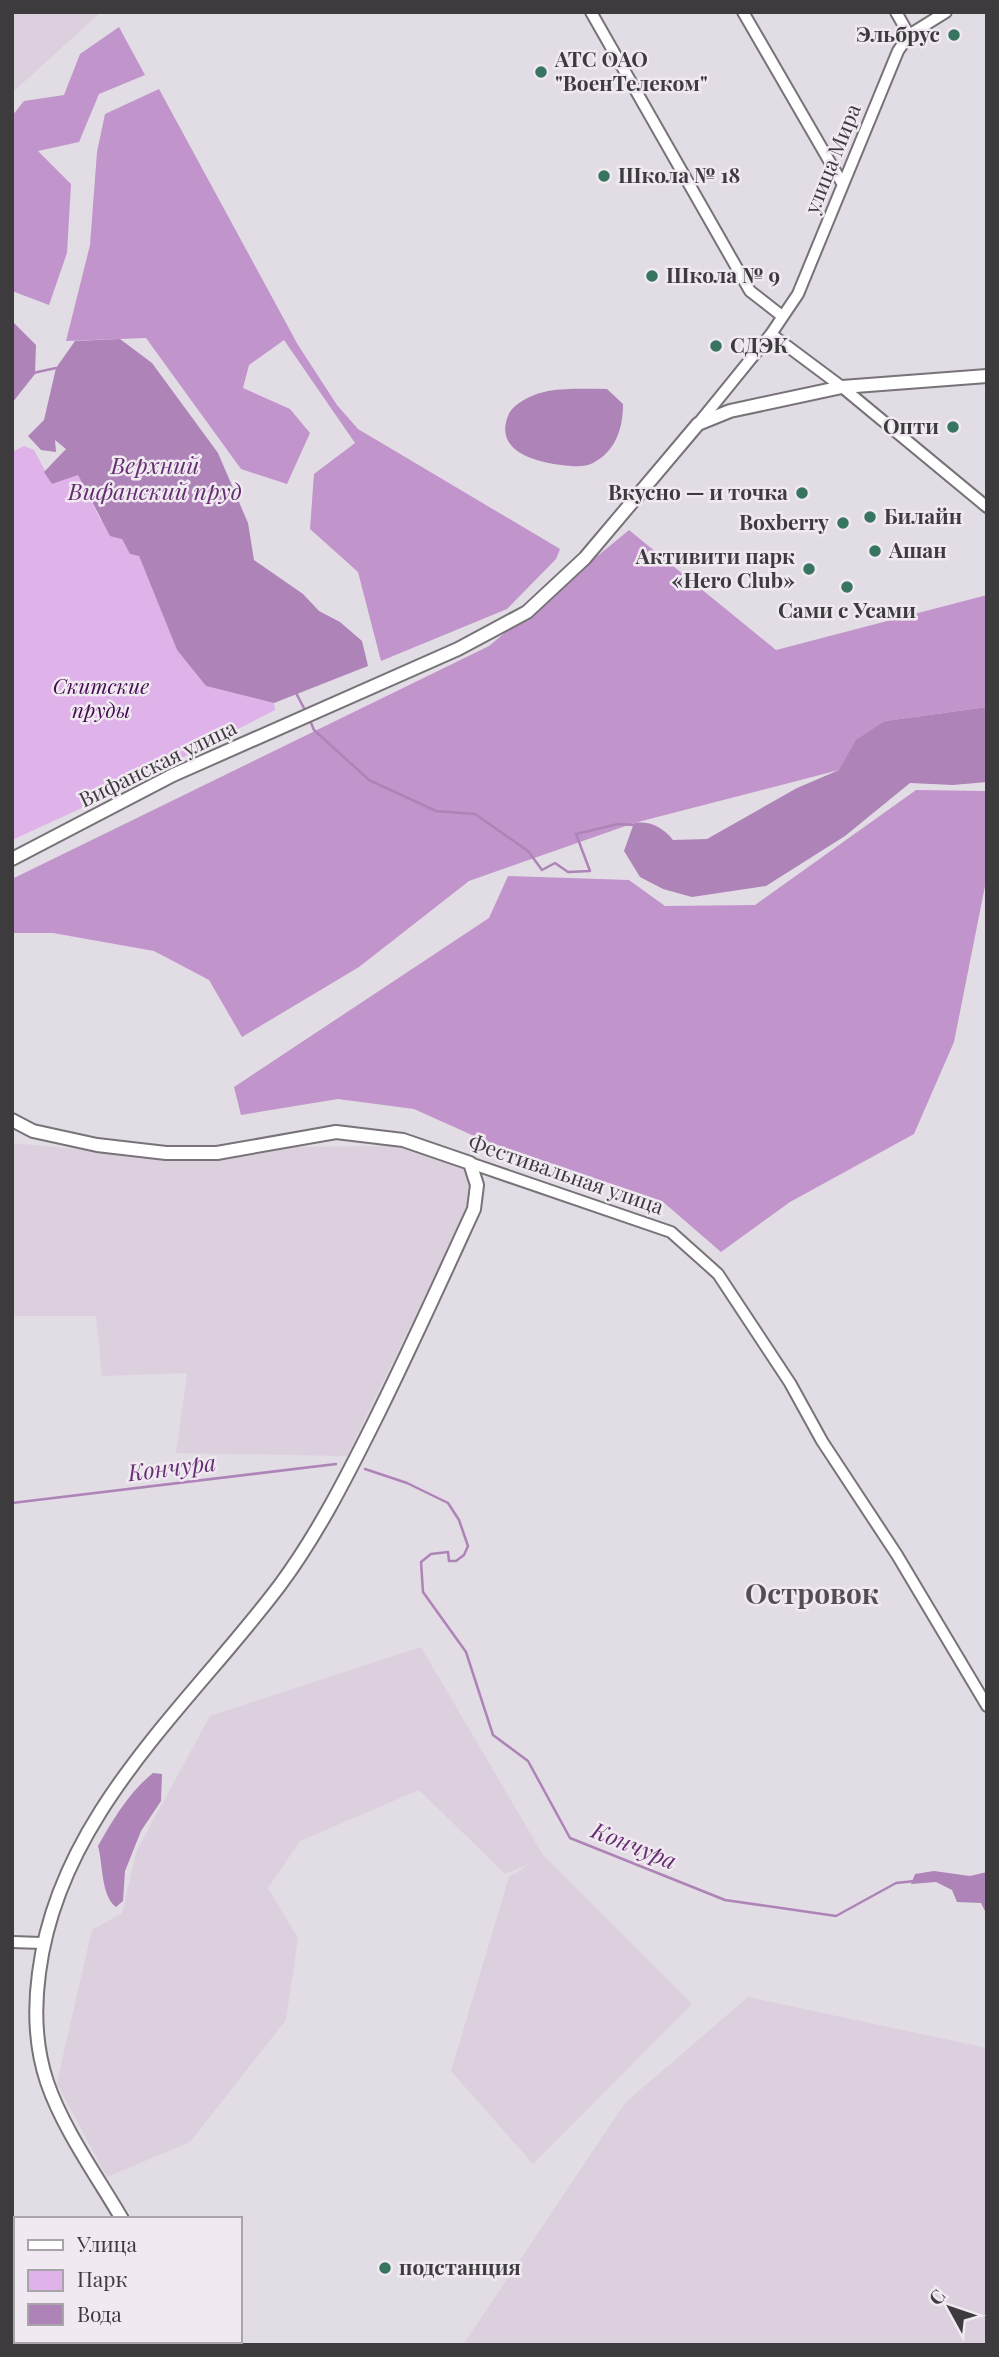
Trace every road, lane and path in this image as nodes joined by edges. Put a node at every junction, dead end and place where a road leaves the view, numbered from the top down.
1 (591, 12) edge
2 (743, 12) edge
3 (896, 12) edge
4 (946, 12) edge
5 (909, 35) junction
6 (842, 183) junction
7 (782, 316) junction
8 (771, 334) junction
9 (987, 376) edge
10 (842, 387) junction
11 (698, 424) junction
12 (987, 507) edge
13 (12, 859) edge
14 (12, 1120) edge
15 (470, 1163) junction
16 (987, 1706) edge
17 (12, 1942) edge
18 (43, 1943) junction
19 (121, 2217) edge

1 - 7 street
2 - 6 street
3 - 5 street
4 - 5 street, улица Мира
5 - 6 street, улица Мира
6 - 7 street, улица Мира
7 - 8 street, улица Мира
8 - 10 street
8 - 11 street, улица Мира
9 - 10 main road
10 - 11 main road
10 - 12 street
11 - 13 main road, Вифанская улица
14 - 15 main road, Фестивальная улица
15 - 16 street, Фестивальная улица
15 - 18 main road
17 - 18 street
18 - 19 main road

